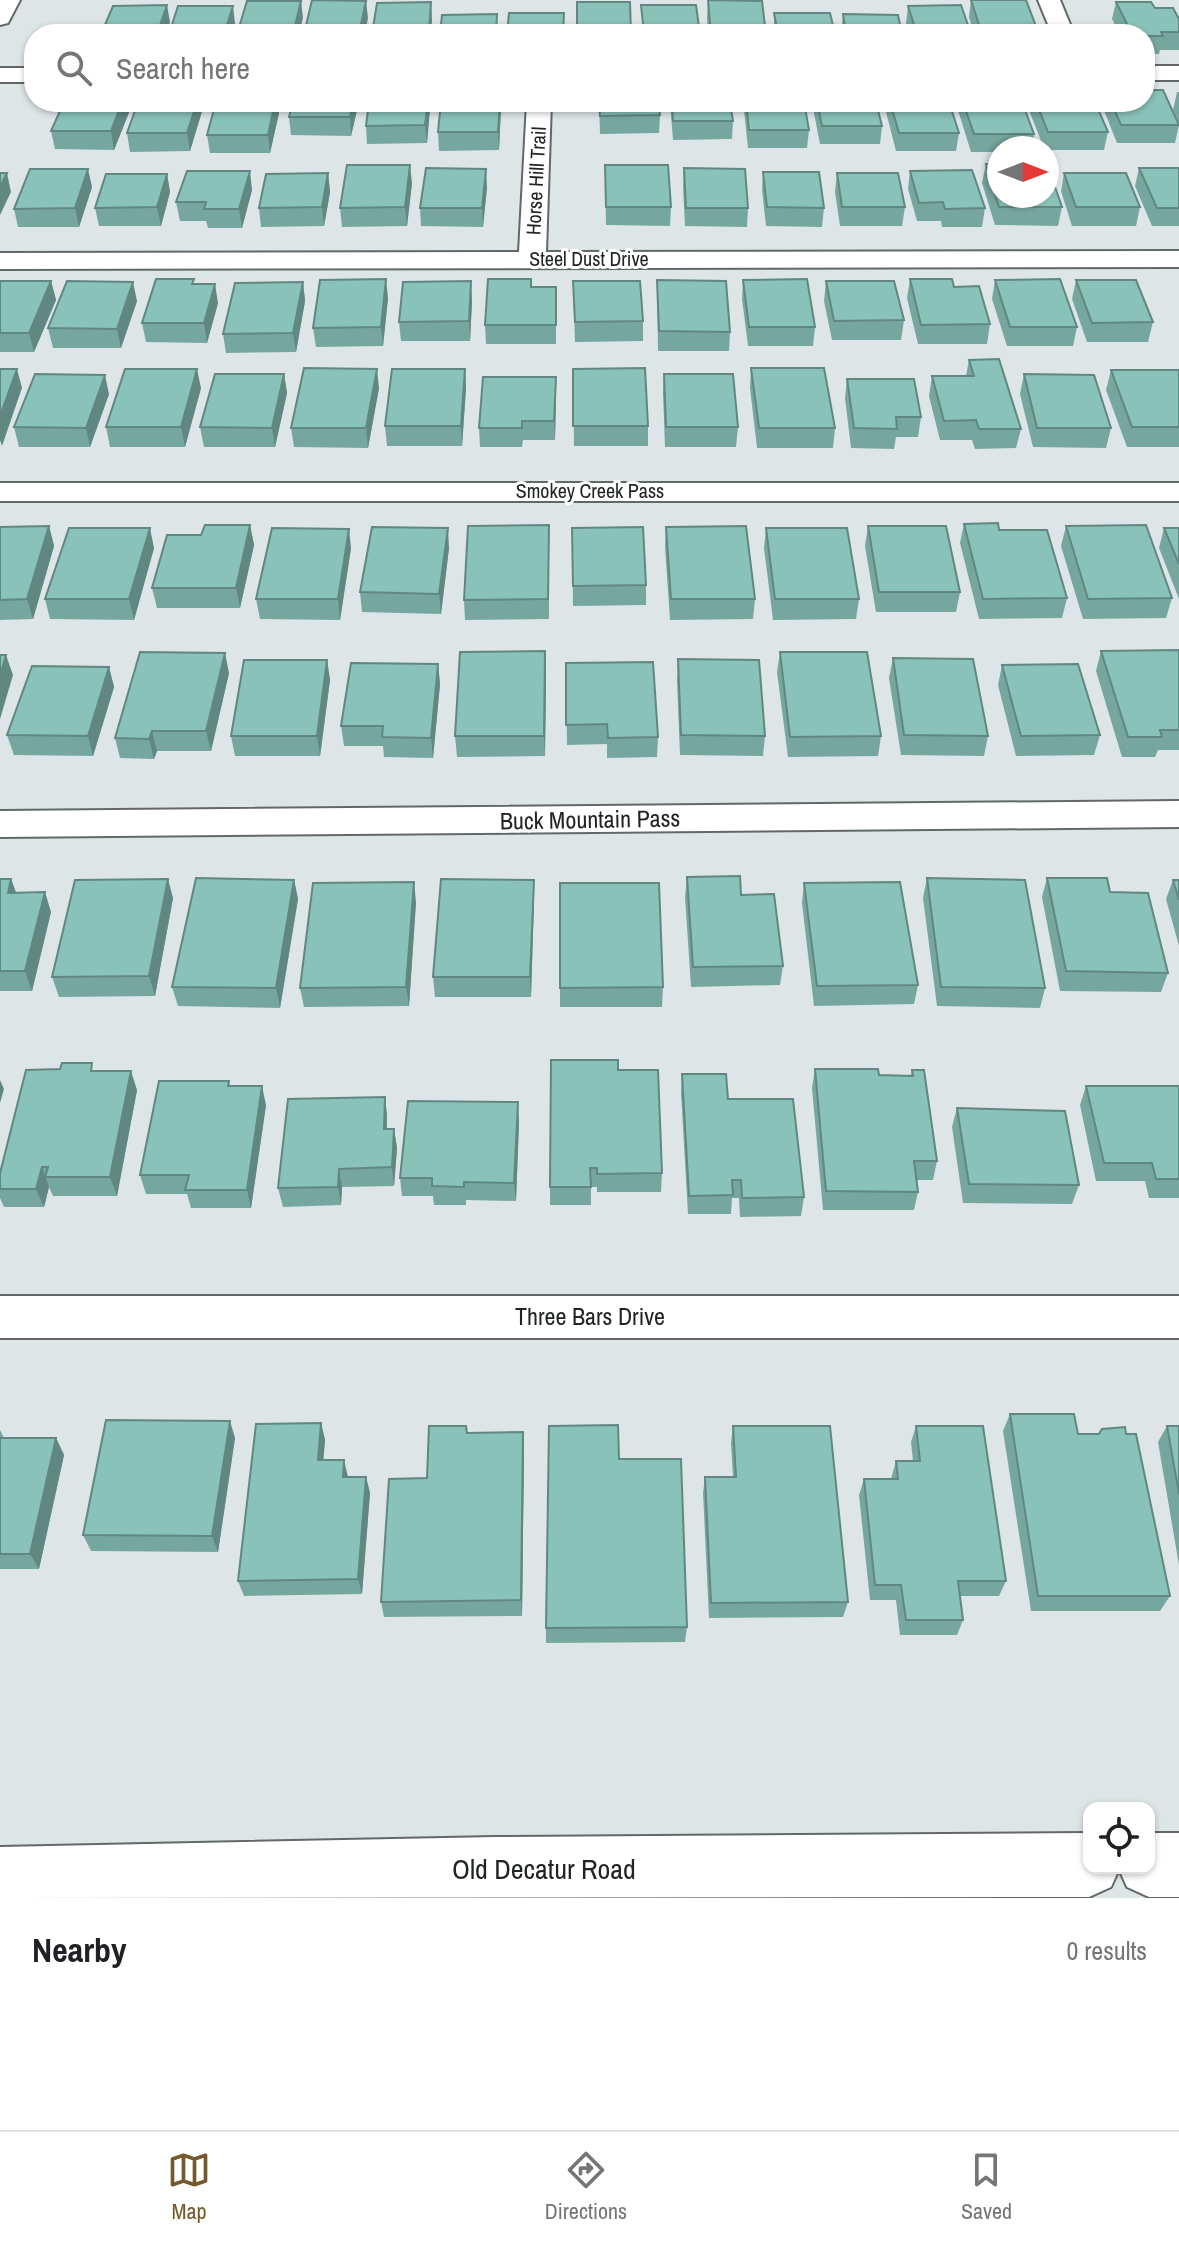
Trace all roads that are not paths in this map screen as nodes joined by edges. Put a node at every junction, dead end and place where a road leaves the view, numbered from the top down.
1 (0, 0) edge
2 (9, 0) edge
3 (1049, 0) edge
4 (0, 18) edge
5 (1059, 24) edge
6 (1155, 73) edge
7 (1179, 73) edge
8 (0, 75) edge
9 (24, 75) edge
10 (539, 112) edge
11 (532, 259) junction
12 (1179, 259) edge
13 (0, 261) edge
14 (0, 492) edge
15 (1179, 492) edge
16 (1179, 814) edge
17 (0, 824) edge
18 (0, 1317) edge
19 (1179, 1317) edge
20 (1083, 1865) edge
21 (1155, 1865) edge
22 (1179, 1865) edge
23 (0, 1879) edge
24 (495, 1884) edge
25 (583, 1884) edge

1 - 2 street
2 - 4 street
3 - 5 street
6 - 7 street
8 - 9 street
10 - 11 street, Horse Hill Trail
11 - 12 street, Steel Dust Drive
11 - 13 street, Steel Dust Drive
14 - 15 street, Smokey Creek Pass
16 - 17 street, Buck Mountain Pass
18 - 19 street, Three Bars Drive
20 - 25 main road, Old Decatur Road
21 - 22 main road
23 - 24 main road, Old Decatur Road
24 - 25 main road, Old Decatur Road

